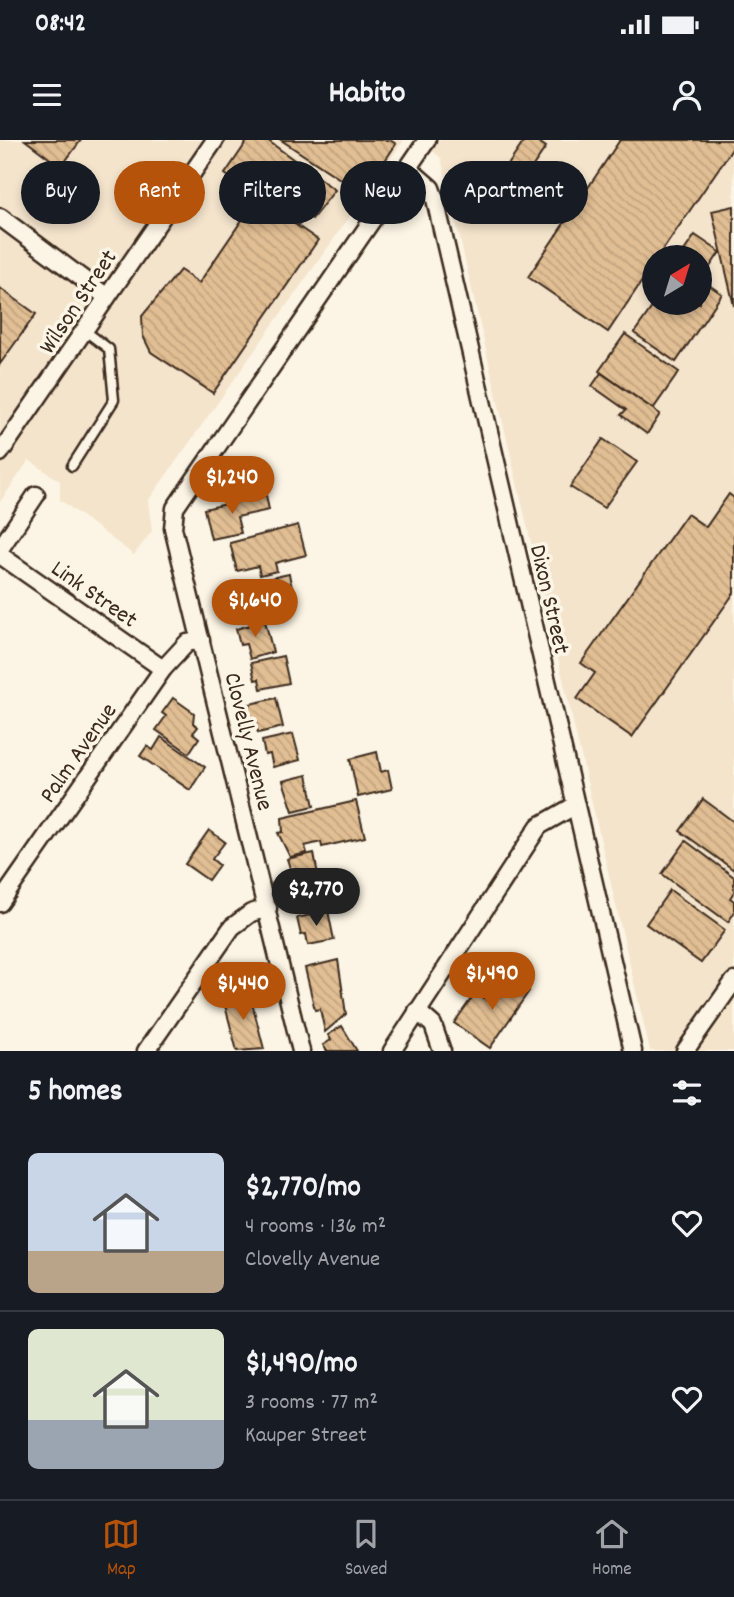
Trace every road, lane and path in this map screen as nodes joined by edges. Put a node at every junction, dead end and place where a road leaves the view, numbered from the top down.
1 (215, 140) edge
2 (427, 140) edge
3 (413, 161) edge
4 (426, 184) edge
5 (0, 217) edge
6 (370, 224) edge
7 (107, 297) junction
8 (84, 330) junction
9 (0, 453) edge
10 (72, 466) dead end
11 (36, 495) dead end
12 (0, 549) edge
13 (0, 555) edge
14 (201, 640) junction
15 (163, 669) junction
16 (576, 805) junction
17 (0, 903) edge
18 (268, 908) junction
19 (734, 981) edge
20 (417, 1010) junction
21 (146, 1051) edge
22 (301, 1051) edge
23 (392, 1051) edge
24 (442, 1051) edge
25 (633, 1051) edge
26 (685, 1051) edge

1 - 7 street, Wilson Street
2 - 3 street, Clovelly Avenue
4 - 16 street, Dixon Street
5 - 7 street
6 - 14 street, Clovelly Avenue
7 - 8 street, Wilson Street
8 - 9 street, Wilson Street
8 - 10 lane
11 - 12 street
13 - 15 street, Link Street
14 - 15 street, Palm Avenue
14 - 18 street, Clovelly Avenue
15 - 17 street, Palm Avenue
16 - 20 street
16 - 25 street, Dixon Street
18 - 21 street
18 - 22 street, Clovelly Avenue
19 - 26 street
20 - 23 street
20 - 24 street

